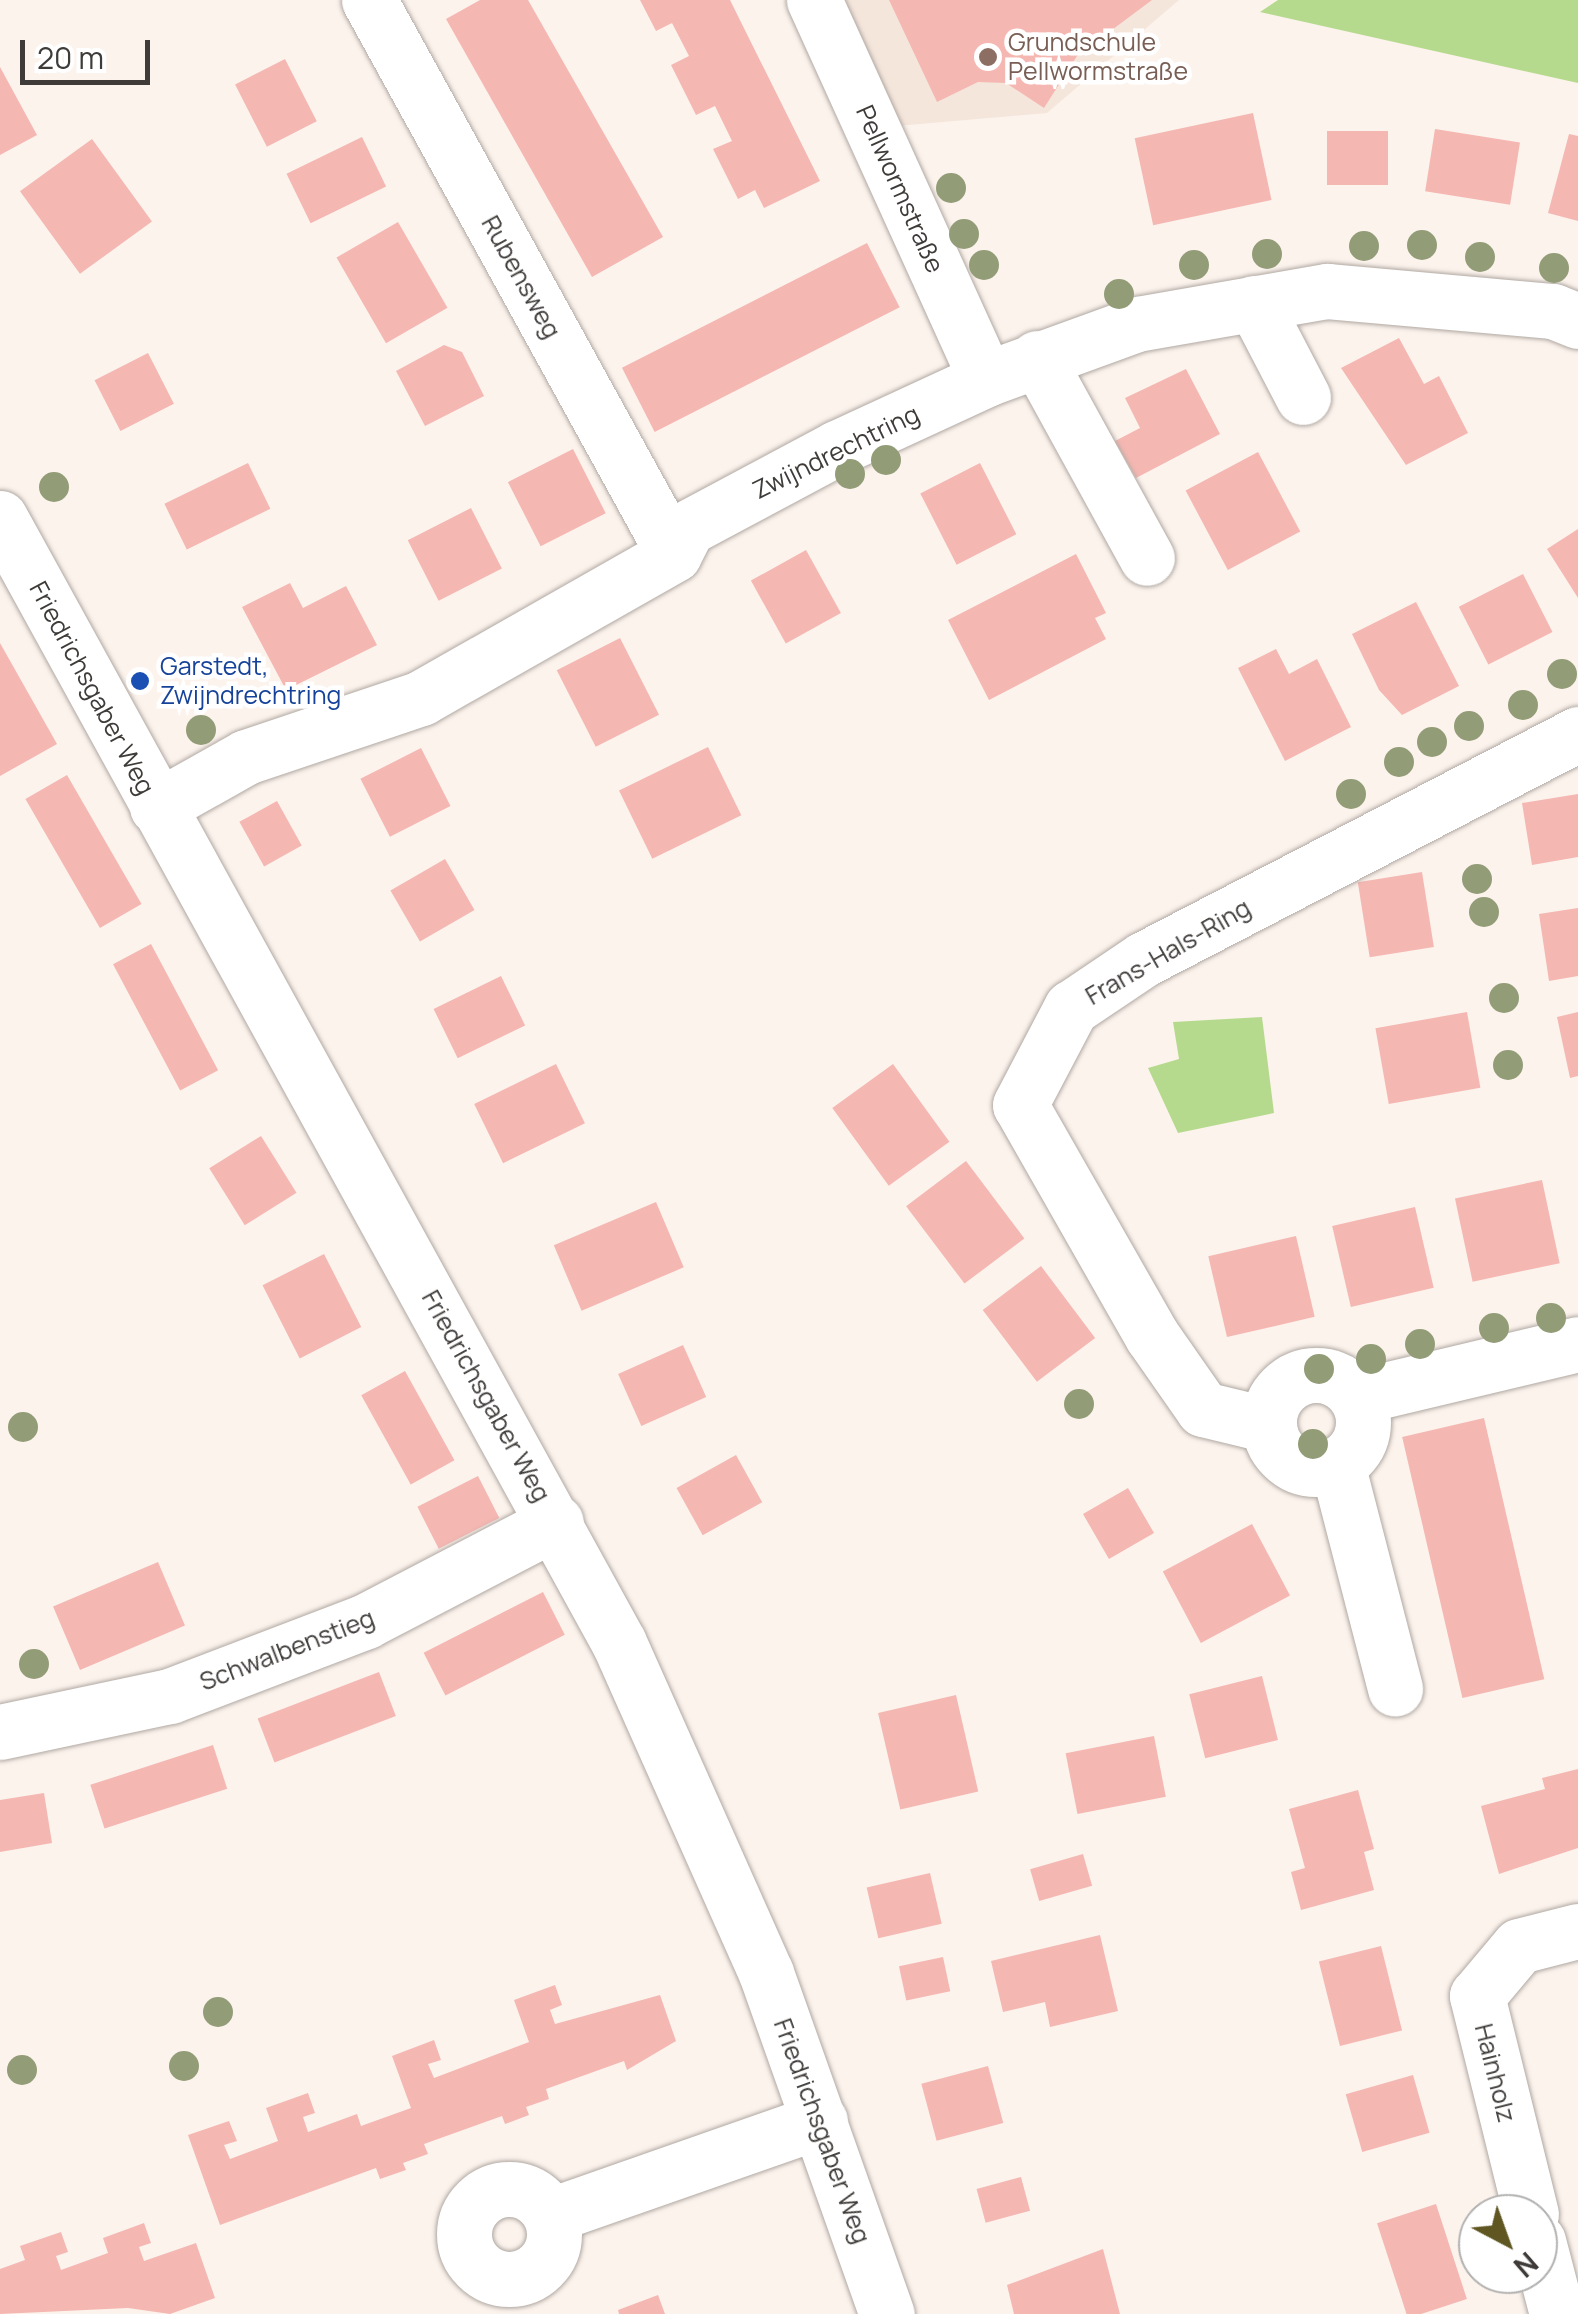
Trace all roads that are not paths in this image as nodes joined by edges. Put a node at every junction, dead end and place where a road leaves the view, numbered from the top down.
1 (369, 0) edge
2 (814, 0) edge
3 (1254, 303) junction
4 (1578, 321) edge
5 (1038, 358) junction
6 (986, 379) junction
7 (1302, 398) dead end
8 (0, 518) edge
9 (674, 554) junction
10 (1147, 558) dead end
11 (1578, 734) edge
12 (157, 807) junction
13 (1578, 1344) edge
14 (1356, 1397) junction
15 (1268, 1425) junction
16 (1337, 1464) junction
17 (556, 1522) junction
18 (1396, 1689) dead end
19 (0, 1732) edge
20 (1578, 1930) edge
21 (820, 2121) junction
22 (1526, 2194) edge
23 (550, 2215) dead end
24 (886, 2314) edge

1 - 9 street, Rubensweg
2 - 6 street, Pellwormstraße
3 - 4 street, Zwijndrechtring
3 - 5 street, Zwijndrechtring
3 - 7 street
5 - 6 street, Zwijndrechtring
5 - 10 street
6 - 9 street, Zwijndrechtring
8 - 12 street, Friedrichsgaber Weg
9 - 12 street, Zwijndrechtring
11 - 15 street, Frans-Hals-Ring
12 - 17 street, Friedrichsgaber Weg
13 - 14 street
14 - 15 street
14 - 16 street
15 - 16 street
16 - 18 street
17 - 19 street, Schwalbenstieg
17 - 21 street, Friedrichsgaber Weg
20 - 22 street, Hainholz
21 - 23 street
21 - 24 street, Friedrichsgaber Weg

